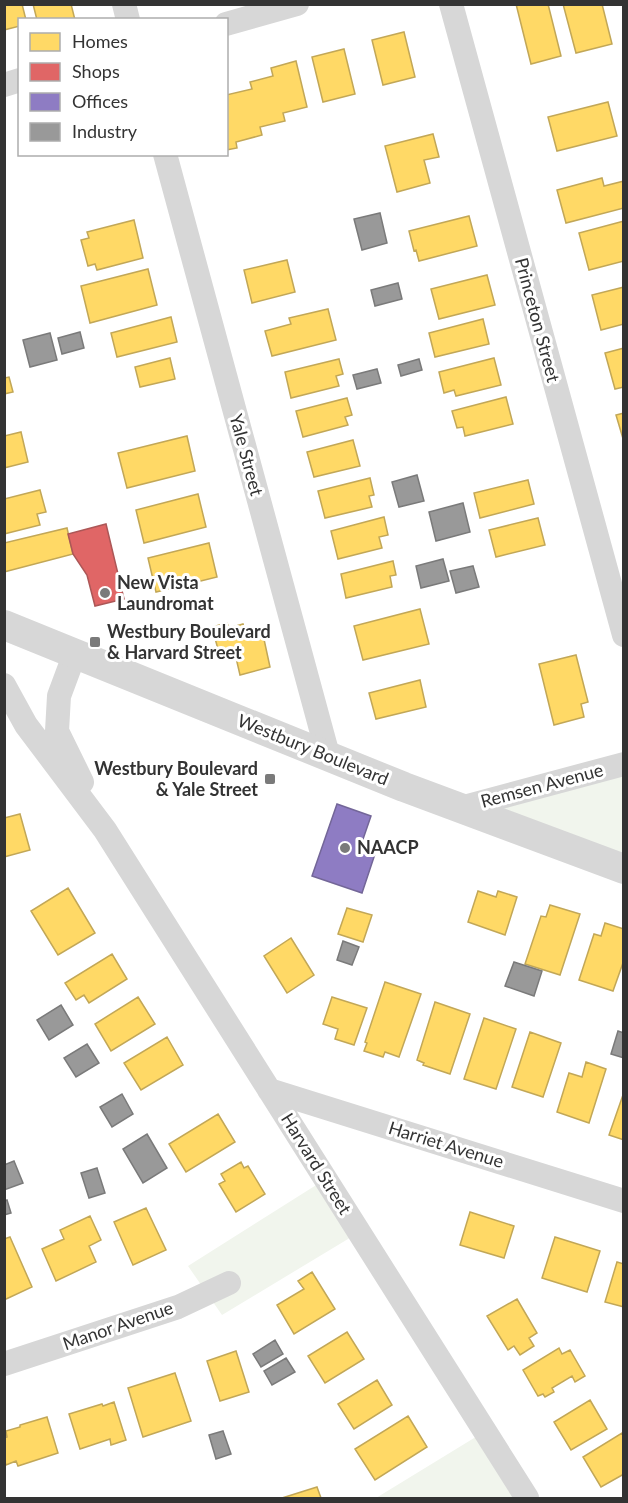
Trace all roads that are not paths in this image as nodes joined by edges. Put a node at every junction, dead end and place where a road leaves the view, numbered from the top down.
1 (297, 4) edge
2 (451, 4) edge
3 (228, 23) edge
4 (166, 156) edge
5 (4, 625) edge
6 (624, 635) edge
7 (75, 653) junction
8 (4, 685) edge
9 (15, 728) edge
10 (328, 755) junction
11 (624, 764) edge
12 (460, 808) junction
13 (105, 830) junction
14 (624, 868) edge
15 (269, 1090) junction
16 (624, 1201) edge
17 (229, 1283) dead end
18 (4, 1364) edge
19 (527, 1498) edge

1 - 3 street
2 - 6 street, Princeton Street
4 - 10 street, Yale Street
5 - 7 street, Westbury Boulevard
7 - 10 street, Westbury Boulevard
7 - 13 street, Harvard Street
8 - 9 street, Harvard Street
9 - 13 street, Harvard Street
10 - 12 street, Westbury Boulevard
11 - 12 street, Remsen Avenue
12 - 14 street, Westbury Boulevard
13 - 15 street, Harvard Street
15 - 16 street, Harriet Avenue
15 - 19 street, Harvard Street
17 - 18 street, Manor Avenue

